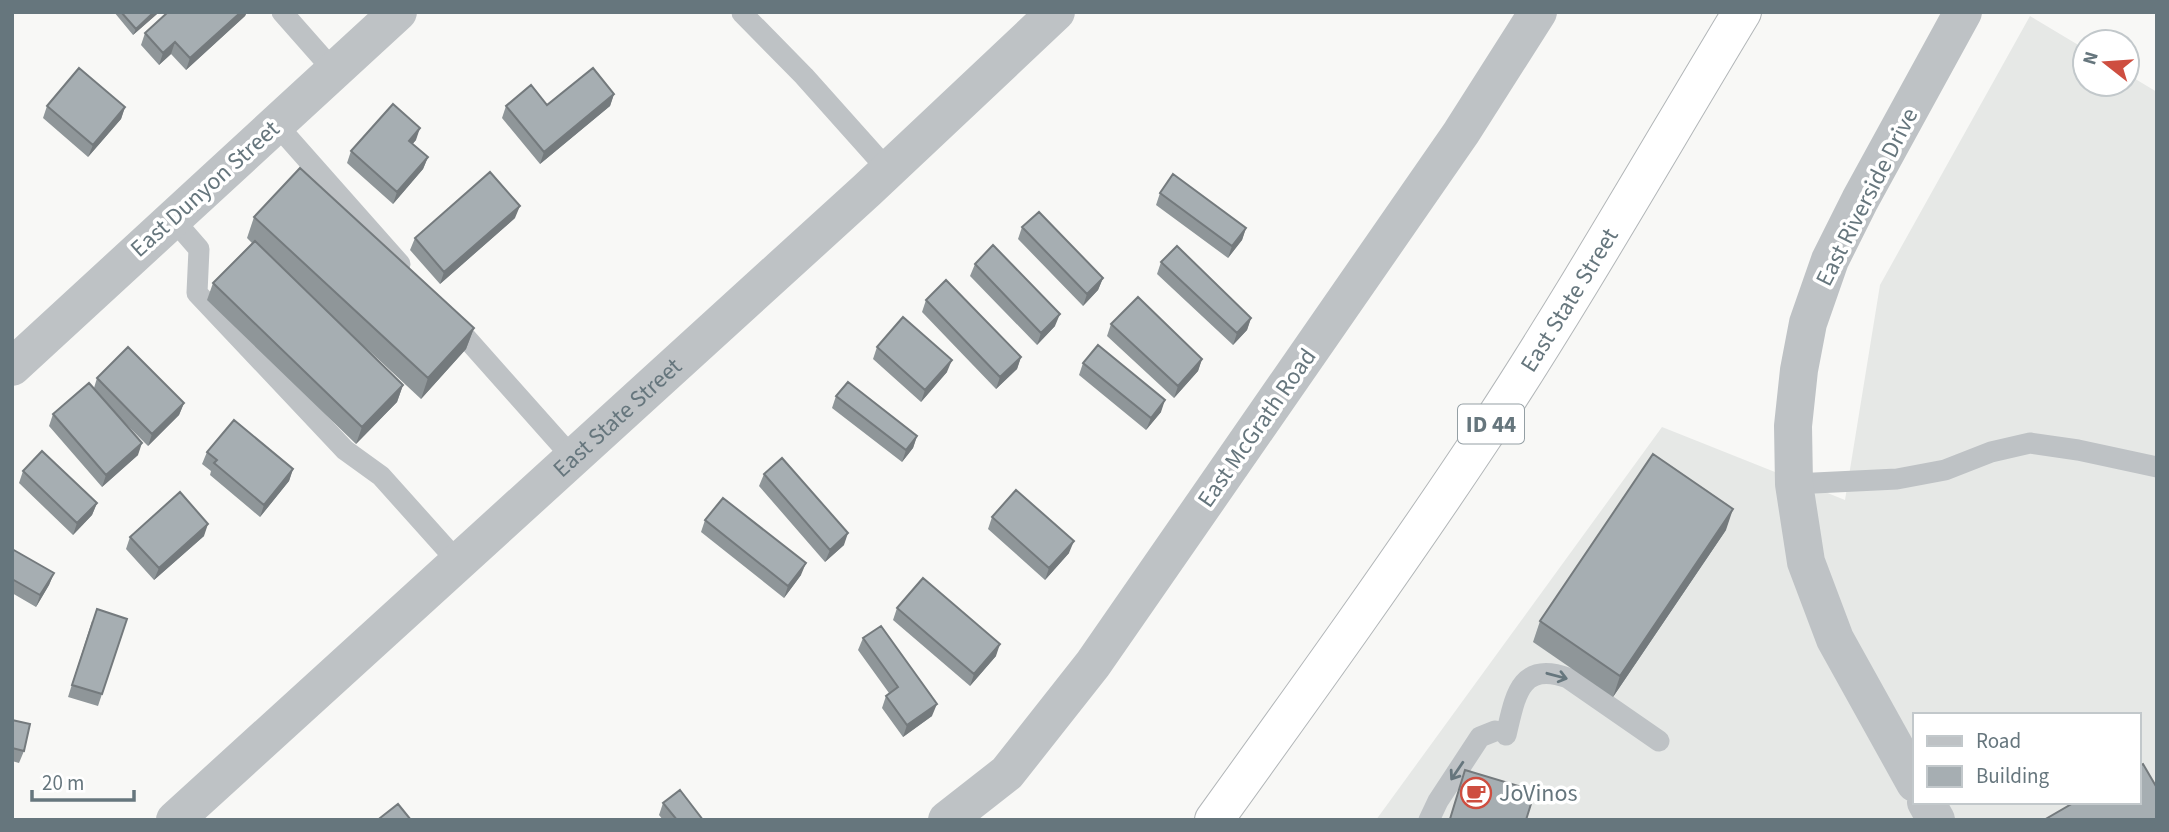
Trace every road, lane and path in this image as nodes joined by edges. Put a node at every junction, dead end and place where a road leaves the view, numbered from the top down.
1 (282, 12) edge
2 (398, 12) edge
3 (1056, 12) edge
4 (1538, 12) edge
5 (1742, 12) edge
6 (1963, 12) edge
7 (742, 13) edge
8 (334, 71) junction
9 (276, 124) junction
10 (888, 170) junction
11 (172, 218) junction
12 (415, 281) edge
13 (443, 312) edge
14 (12, 367) edge
15 (573, 458) junction
16 (2157, 467) edge
17 (1794, 484) junction
18 (459, 563) junction
19 (1659, 741) dead end
20 (1913, 779) edge
21 (1927, 804) edge
22 (175, 820) edge
23 (947, 820) edge
24 (1214, 820) edge
25 (1429, 820) edge
26 (1936, 820) edge

1 - 8 lane
2 - 8 street, East Dunyon Street
3 - 10 street, East State Street
4 - 23 street, East McGrath Road
5 - 24 highway, East State Street / ID 44
6 - 17 street, East Riverside Drive
7 - 10 lane
8 - 9 street, East Dunyon Street
9 - 11 street, East Dunyon Street
9 - 12 lane
10 - 15 street, East State Street
11 - 14 street, East Dunyon Street
11 - 18 lane
13 - 15 lane
15 - 18 street, East State Street
16 - 17 lane
17 - 20 street, East Riverside Drive
18 - 22 street, East State Street
19 - 25 lane
21 - 26 street

